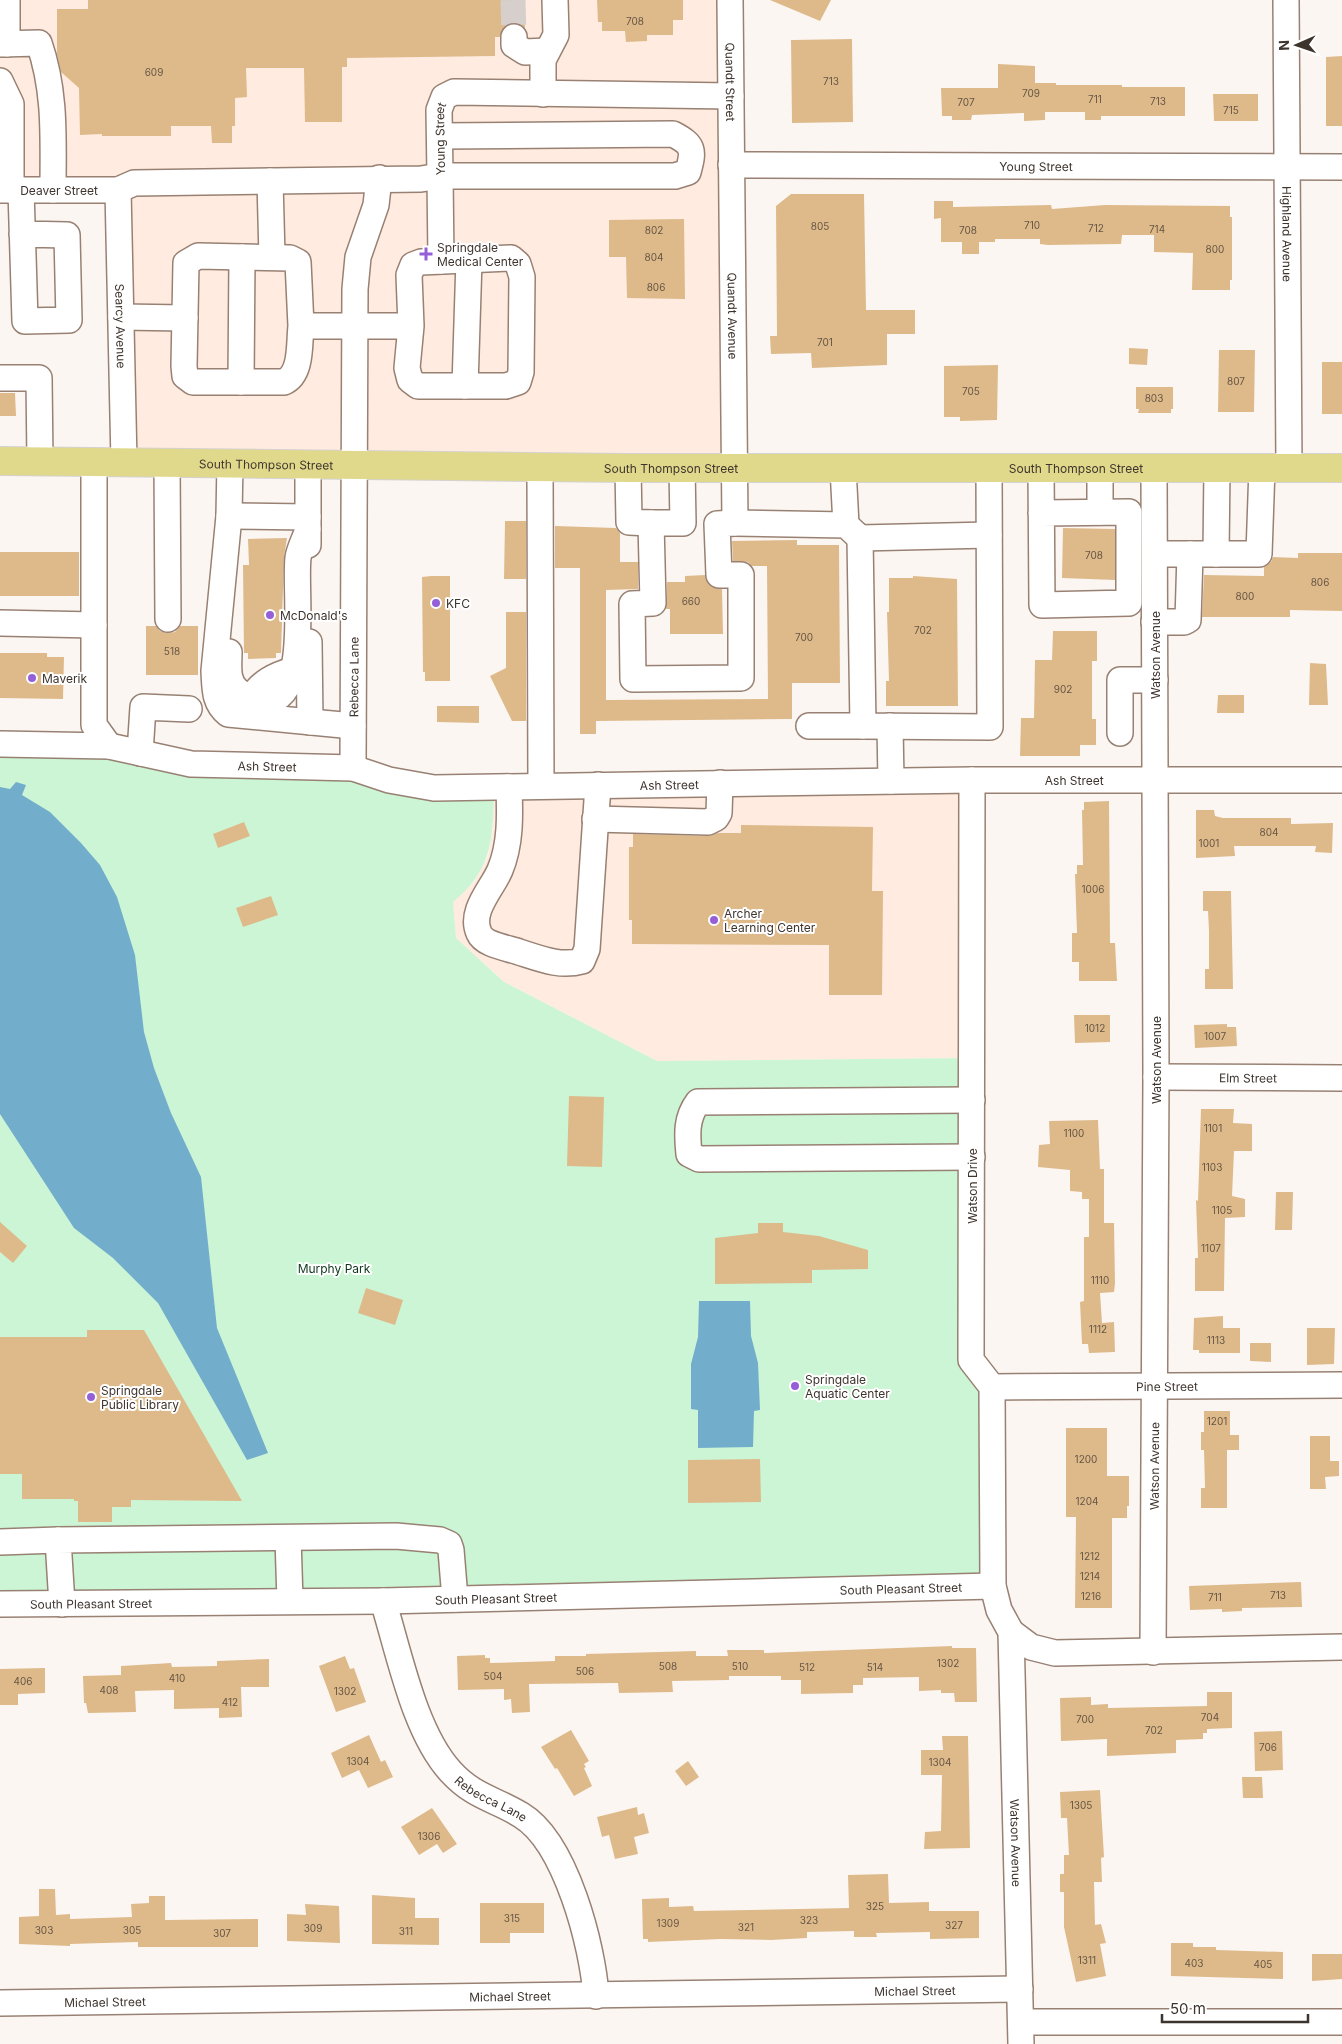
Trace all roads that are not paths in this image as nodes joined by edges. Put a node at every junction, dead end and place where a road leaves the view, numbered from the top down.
1 (7, 0) edge
2 (556, 0) edge
3 (730, 0) edge
4 (1286, 0) edge
5 (514, 37) tunnel mouth
6 (4, 44) edge
7 (547, 51) junction
8 (0, 81) edge
9 (543, 94) junction
10 (731, 96) junction
11 (440, 136) junction
12 (5, 150) edge
13 (731, 165) junction
14 (1288, 167) junction
15 (1342, 167) edge
16 (440, 176) junction
17 (379, 178) junction
18 (270, 181) junction
19 (11, 190) edge
20 (53, 190) junction
21 (118, 190) junction
22 (22, 234) dead end
23 (242, 257) junction
24 (272, 257) junction
25 (469, 260) junction
26 (441, 261) junction
27 (120, 317) junction
28 (185, 318) junction
29 (301, 326) junction
30 (355, 326) junction
31 (411, 326) junction
32 (0, 378) edge
33 (242, 382) junction
34 (465, 386) junction
35 (0, 388) edge
36 (40, 426) junction
37 (0, 461) edge
38 (40, 462) junction
39 (94, 462) junction
40 (124, 462) junction
41 (167, 463) junction
42 (230, 463) junction
43 (308, 464) junction
44 (353, 465) junction
45 (540, 467) junction
46 (628, 468) junction
47 (682, 468) junction
48 (734, 468) junction
49 (844, 468) junction
50 (1262, 468) junction
51 (1289, 468) junction
52 (1342, 468) edge
53 (989, 469) junction
54 (1041, 469) junction
55 (1100, 469) junction
56 (1154, 469) junction
57 (1217, 469) junction
58 (1100, 512) junction
59 (1041, 513) junction
60 (229, 516) junction
61 (308, 523) junction
62 (651, 523) junction
63 (684, 523) junction
64 (726, 523) junction
65 (853, 532) junction
66 (989, 535) junction
67 (1155, 554) junction
68 (1190, 554) junction
69 (1216, 554) junction
70 (221, 602) junction
71 (168, 619) dead end
72 (1154, 622) junction
73 (0, 623) edge
74 (94, 625) junction
75 (1155, 680) junction
76 (190, 709) dead end
77 (310, 722) junction
78 (353, 726) junction
79 (809, 726) dead end
80 (863, 726) junction
81 (890, 726) junction
82 (1120, 733) dead end
83 (0, 744) edge
84 (108, 746) junction
85 (140, 753) junction
86 (353, 768) junction
87 (972, 780) junction
88 (1155, 780) junction
89 (1342, 780) edge
90 (891, 781) junction
91 (720, 783) junction
92 (598, 785) junction
93 (541, 786) junction
94 (509, 787) junction
95 (595, 819) junction
96 (1156, 1077) junction
97 (1342, 1078) edge
98 (972, 1100) junction
99 (972, 1157) junction
100 (1156, 1385) junction
101 (1342, 1385) edge
102 (992, 1387) junction
103 (288, 1538) junction
104 (58, 1540) junction
105 (0, 1542) edge
106 (993, 1586) junction
107 (455, 1599) junction
108 (383, 1600) junction
109 (290, 1601) junction
110 (0, 1604) edge
111 (62, 1604) junction
112 (1011, 1632) junction
113 (1342, 1647) edge
114 (1153, 1652) junction
115 (1020, 1989) junction
116 (596, 1996) junction
117 (0, 2004) edge
118 (1342, 2022) edge
119 (1021, 2033) edge

1 - 6 street
2 - 7 street
3 - 10 street, Quandt Street
4 - 14 street, Highland Avenue
5 - 7 street
6 - 20 street
7 - 9 street
8 - 12 street
9 - 10 street, Young Street
9 - 11 street, Young Street
10 - 13 street, Quandt Street
11 - 16 street, Young Street
11 - 16 street
12 - 19 street
13 - 14 street, Young Street
13 - 48 street, Quandt Avenue
14 - 15 street, Young Street
14 - 51 street, Highland Avenue
16 - 17 street, Young Street
16 - 26 street
17 - 18 street, Young Street
17 - 30 street, Rebecca Lane
18 - 21 street, Young Street
18 - 24 street
19 - 20 street, Deaver Street
19 - 22 street
20 - 21 street, Deaver Street
21 - 27 street, Searcy Avenue
23 - 24 street
23 - 28 street
23 - 33 street
24 - 29 street
25 - 26 street
25 - 34 street
25 - 34 street
26 - 31 street
27 - 28 street
27 - 40 street, Searcy Avenue
28 - 33 street
29 - 30 street
29 - 33 street
30 - 31 street
30 - 44 street, Rebecca Lane
31 - 34 street
32 - 36 street
35 - 36 street
36 - 38 street
37 - 38 main road, South Thompson Street
38 - 39 main road, South Thompson Street
39 - 40 main road, South Thompson Street
39 - 74 street
40 - 41 main road, South Thompson Street
41 - 42 main road, South Thompson Street
41 - 71 street
42 - 43 main road, South Thompson Street
42 - 60 street
43 - 44 main road, South Thompson Street
43 - 61 street
44 - 45 main road, South Thompson Street
44 - 78 street, Rebecca Lane
45 - 46 main road, South Thompson Street
45 - 93 street
46 - 47 main road, South Thompson Street
46 - 62 street
47 - 48 main road, South Thompson Street
47 - 63 street
48 - 49 main road, South Thompson Street
48 - 64 street, Quandt Avenue
49 - 53 main road, South Thompson Street
49 - 65 street
50 - 51 main road, South Thompson Street
50 - 57 main road, South Thompson Street
50 - 69 street
51 - 52 main road, South Thompson Street
53 - 54 main road, South Thompson Street
53 - 66 street
54 - 55 main road, South Thompson Street
54 - 59 street
55 - 56 main road, South Thompson Street
55 - 58 street
56 - 57 main road, South Thompson Street
56 - 67 street, Watson Avenue
57 - 69 street
58 - 59 street
58 - 59 street
60 - 61 street
60 - 70 street
61 - 70 street
61 - 77 street
62 - 63 street
62 - 64 street, Quandt Avenue
63 - 64 street
64 - 65 street
65 - 66 street
65 - 80 street
66 - 81 street
67 - 68 street
67 - 72 street, Watson Avenue
68 - 69 street
68 - 72 street
70 - 77 street
72 - 75 street, Watson Avenue
73 - 74 street
74 - 84 street
75 - 82 street
75 - 88 street, Watson Avenue
76 - 85 street
77 - 78 street
78 - 86 street, Rebecca Lane
79 - 80 street
80 - 81 street
81 - 90 street
83 - 84 street, Ash Street
84 - 85 street, Ash Street
85 - 86 street, Ash Street
86 - 94 street, Ash Street
87 - 88 street, Ash Street
87 - 90 street, Ash Street
87 - 98 street, Watson Drive
88 - 89 street, Ash Street
88 - 96 street, Watson Avenue
90 - 91 street, Ash Street
91 - 92 street, Ash Street
91 - 95 street
92 - 93 street, Ash Street
92 - 95 street
93 - 94 street, Ash Street
94 - 95 street
96 - 97 street, Elm Street
96 - 100 street, Watson Avenue
98 - 99 street, Watson Drive
98 - 99 street
99 - 102 street, Watson Drive
100 - 101 street, Pine Street
100 - 102 street, Pine Street
100 - 114 street, Watson Avenue
102 - 106 street
103 - 104 street
103 - 107 street
103 - 109 street
104 - 105 street
104 - 111 street
106 - 107 street, South Pleasant Street
106 - 112 street, Watson Avenue
107 - 108 street, South Pleasant Street
108 - 109 street, South Pleasant Street
108 - 116 street, Rebecca Lane
109 - 111 street, South Pleasant Street
110 - 111 street, South Pleasant Street
112 - 114 street
112 - 115 street, Watson Avenue
113 - 114 street
115 - 116 street, Michael Street
115 - 119 street, Watson Avenue
116 - 117 street, Michael Street
118 - 119 street

